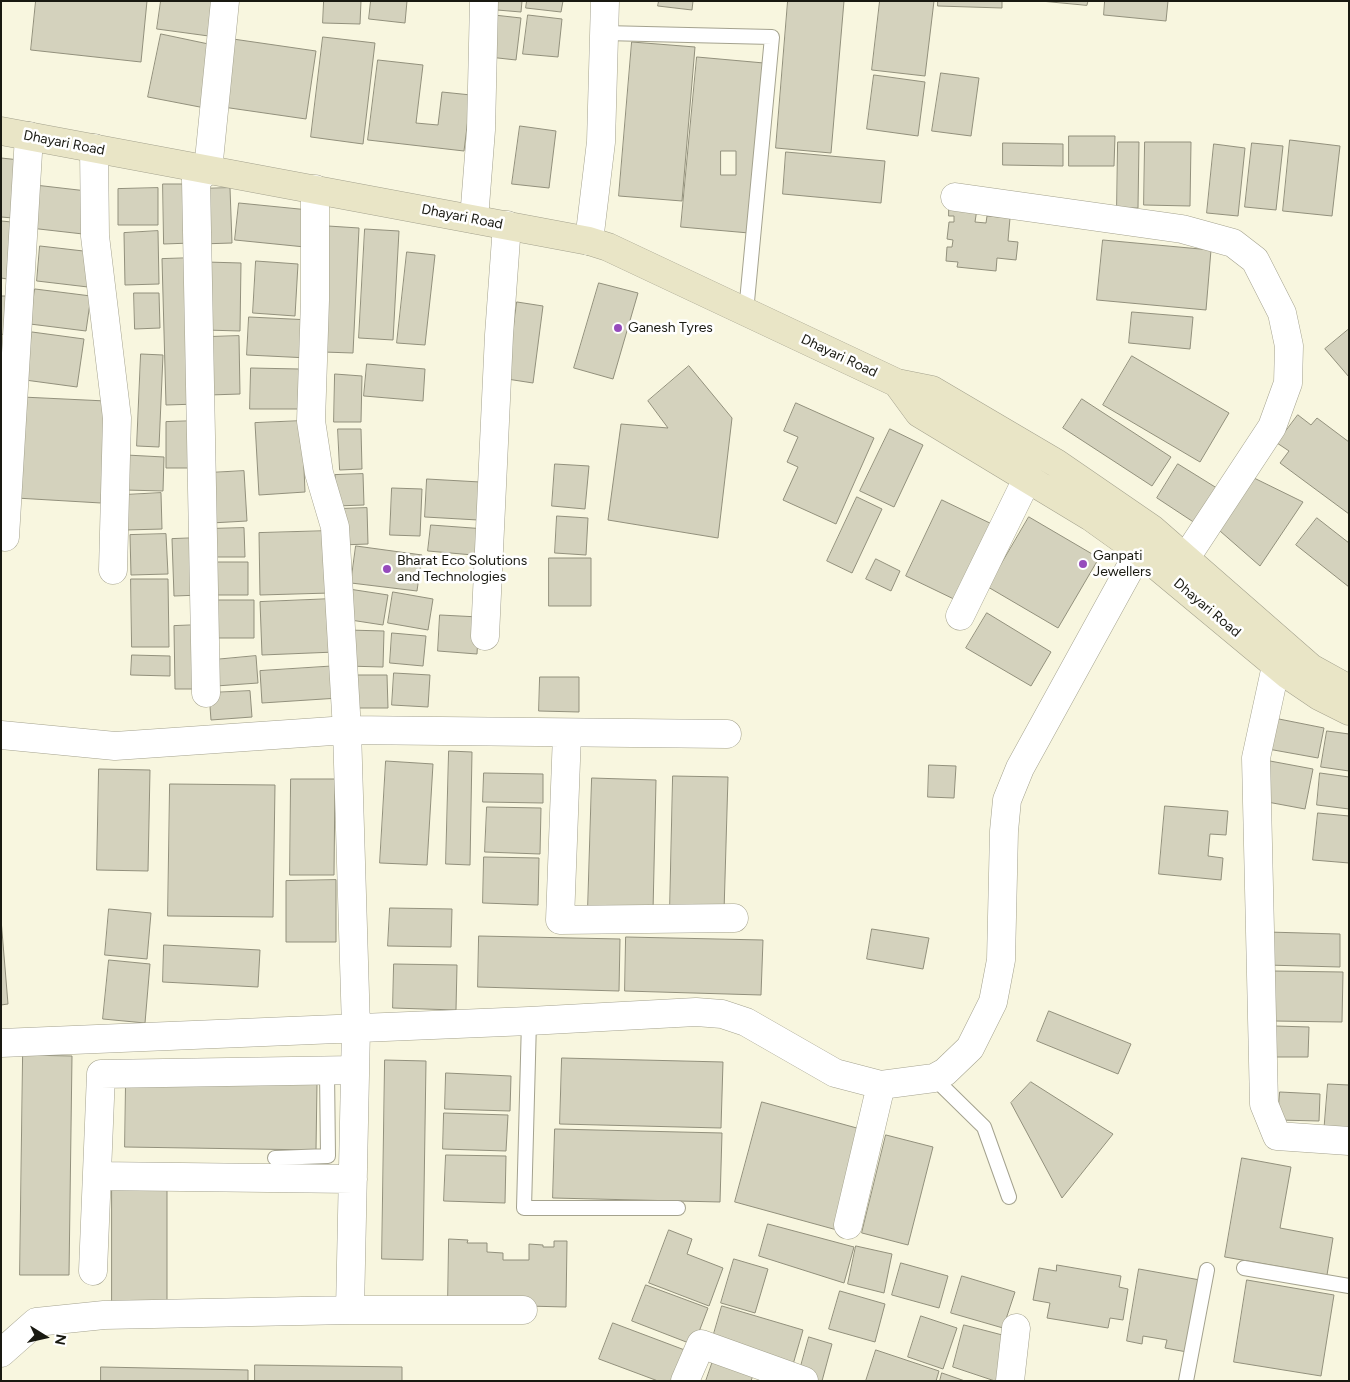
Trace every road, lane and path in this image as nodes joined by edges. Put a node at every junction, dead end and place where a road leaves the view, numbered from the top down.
1 (225, 1) edge
2 (484, 1) edge
3 (605, 1) edge
4 (604, 33) junction
5 (1, 131) edge
6 (29, 136) junction
7 (94, 148) junction
8 (208, 170) junction
9 (314, 189) junction
10 (955, 197) dead end
11 (474, 219) junction
12 (507, 225) junction
13 (589, 241) junction
14 (746, 312) junction
15 (897, 383) junction
16 (1028, 479) junction
17 (5, 537) dead end
18 (1146, 540) junction
19 (1185, 559) junction
20 (113, 570) dead end
21 (960, 616) dead end
22 (485, 636) dead end
23 (1276, 666) junction
24 (1349, 689) edge
25 (206, 693) dead end
26 (1349, 711) edge
27 (347, 730) junction
28 (568, 734) junction
29 (727, 734) dead end
30 (1, 735) edge
31 (734, 918) dead end
32 (529, 1021) junction
33 (356, 1028) junction
34 (1, 1043) edge
35 (355, 1070) junction
36 (327, 1071) junction
37 (934, 1078) junction
38 (882, 1085) junction
39 (1349, 1141) edge
40 (275, 1158) dead end
41 (97, 1176) junction
42 (352, 1179) junction
43 (1009, 1196) dead end
44 (678, 1208) dead end
45 (848, 1225) dead end
46 (1244, 1268) dead end
47 (1207, 1270) dead end
48 (93, 1271) dead end
49 (1349, 1286) edge
50 (350, 1310) junction
51 (523, 1310) dead end
52 (1016, 1328) dead end
53 (1, 1353) edge
54 (685, 1381) edge
55 (804, 1381) edge
56 (1010, 1381) edge
57 (1186, 1381) edge

1 - 8 street
2 - 11 street
3 - 4 street
4 - 13 street
4 - 14 lane
5 - 6 main road, Dhayari Road
6 - 7 main road, Dhayari Road
6 - 17 street
7 - 8 main road, Dhayari Road
7 - 20 street
8 - 9 main road, Dhayari Road
8 - 25 street
9 - 11 main road, Dhayari Road
9 - 27 street
10 - 19 street
11 - 12 main road, Dhayari Road
12 - 13 main road, Dhayari Road
12 - 22 street
13 - 14 main road, Dhayari Road
14 - 15 main road, Dhayari Road
15 - 16 main road, Dhayari Road
15 - 18 main road, Dhayari Road
16 - 18 main road, Dhayari Road
16 - 21 street
18 - 19 main road, Dhayari Road
18 - 23 main road, Dhayari Road
18 - 37 street
19 - 24 main road, Dhayari Road
23 - 26 main road, Dhayari Road
23 - 39 street
27 - 28 street
27 - 30 street
27 - 33 street
28 - 29 street
28 - 31 street
32 - 33 street
32 - 38 street
32 - 44 lane
33 - 34 street
33 - 35 street
35 - 36 street
35 - 42 street
36 - 40 lane
36 - 41 street
37 - 38 street
37 - 43 lane
38 - 45 street
41 - 42 street
41 - 48 street
42 - 50 street
46 - 49 lane
47 - 57 lane
50 - 51 street
50 - 53 street
52 - 56 street
54 - 55 street

